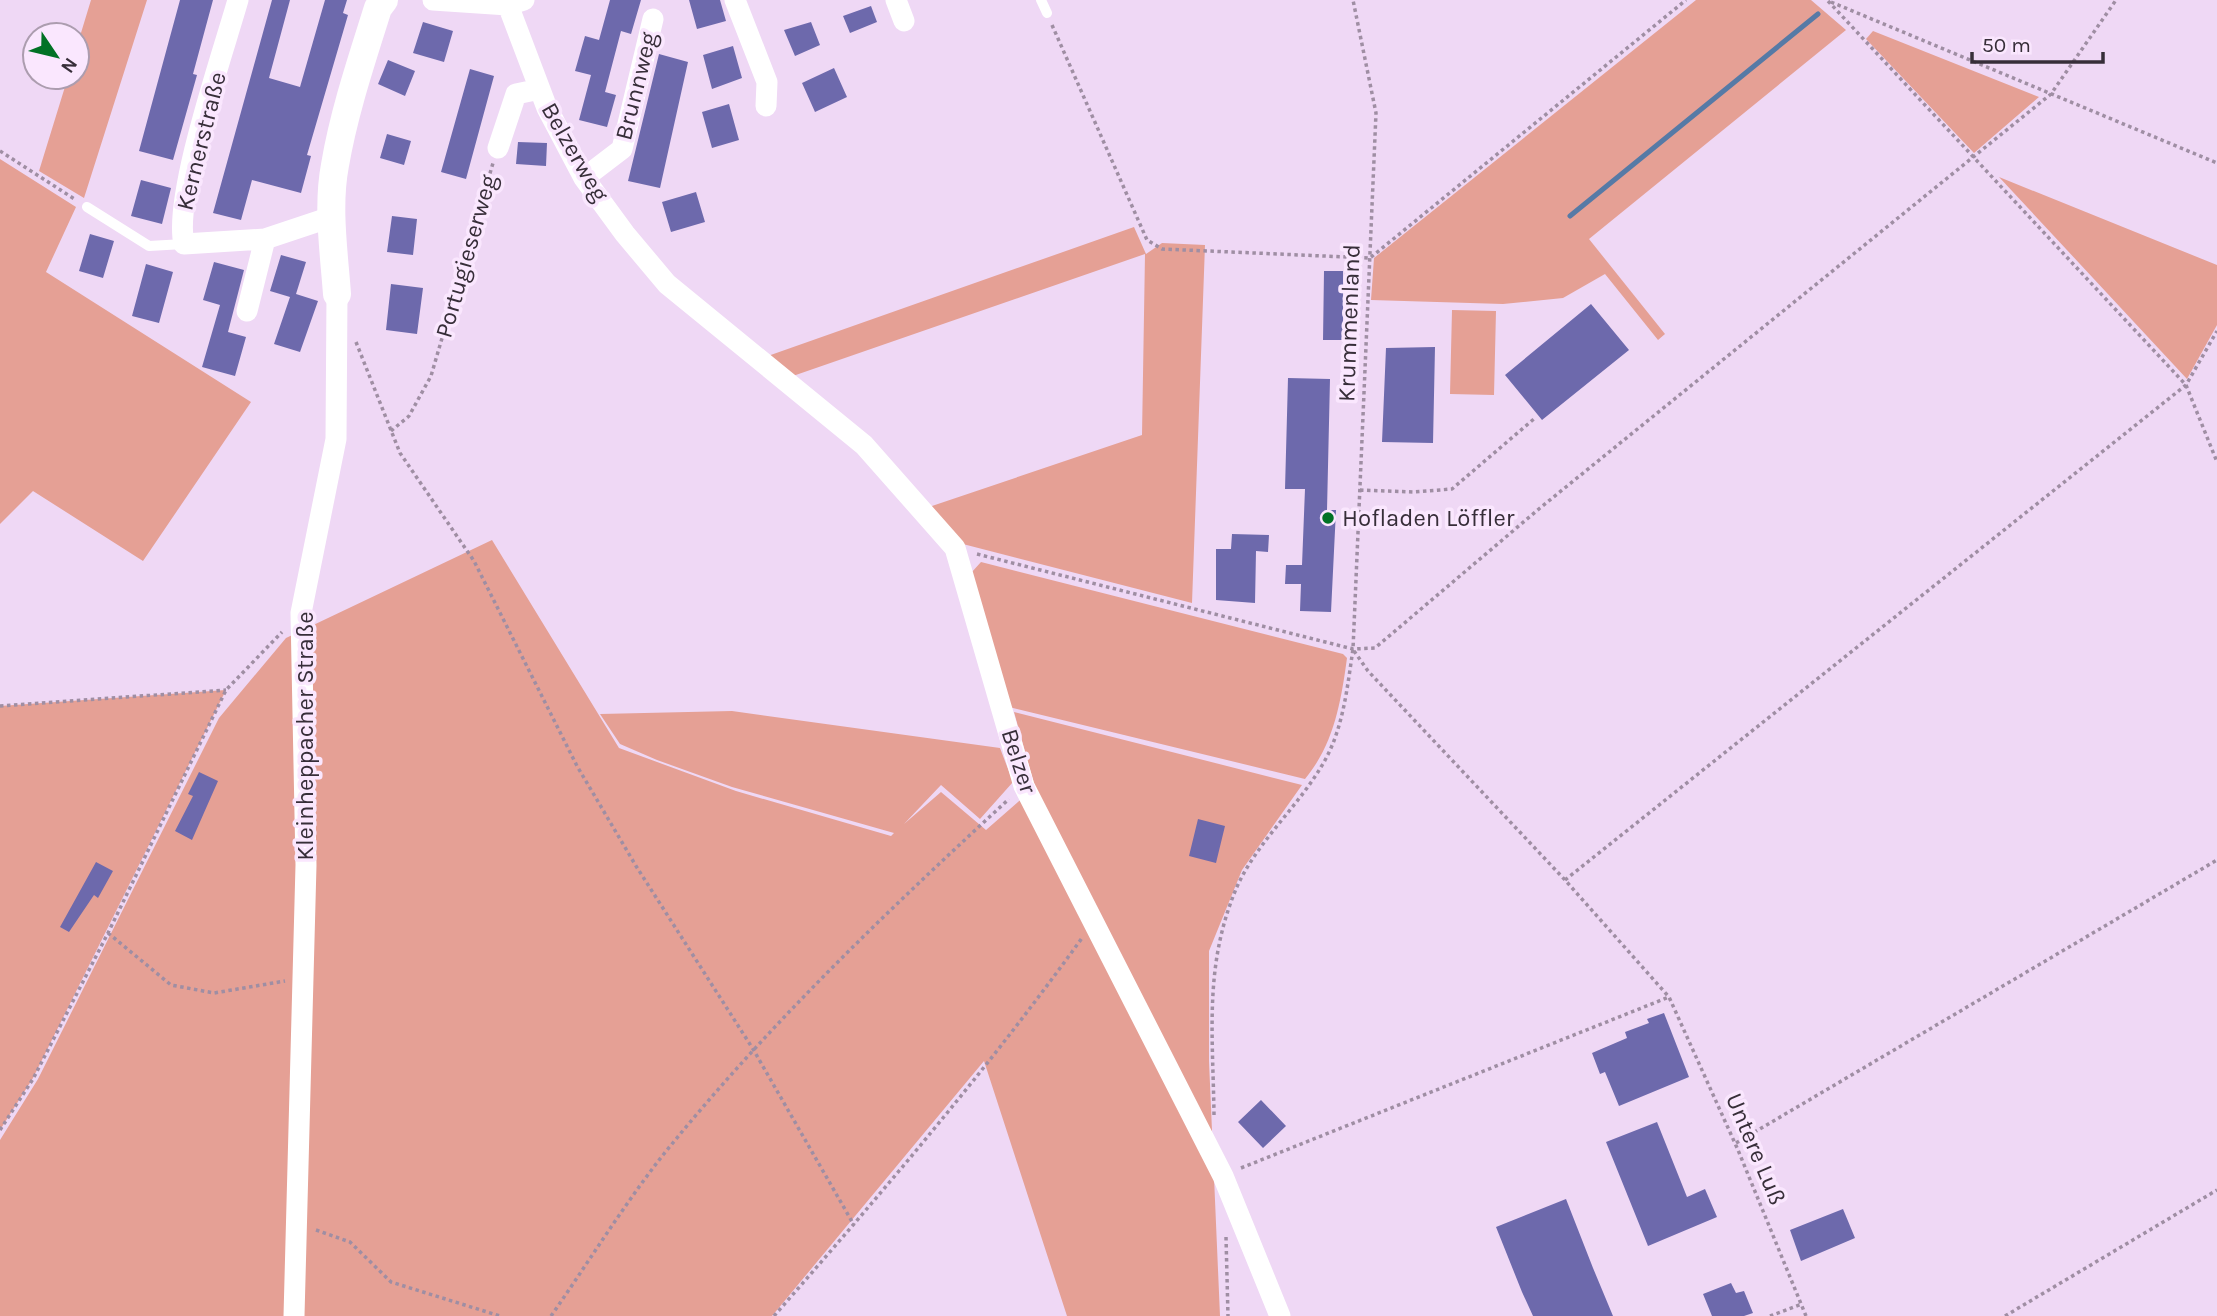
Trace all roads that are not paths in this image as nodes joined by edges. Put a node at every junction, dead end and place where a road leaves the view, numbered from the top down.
1 (238, 0) edge
2 (384, 0) edge
3 (433, 0) edge
4 (736, 0) edge
5 (896, 0) edge
6 (1041, 0) edge
7 (517, 2) edge
8 (1047, 13) road end
9 (653, 19) dead end
10 (904, 21) dead end
11 (540, 89) junction
12 (766, 106) dead end
13 (498, 148) road end
14 (584, 178) junction
15 (87, 207) road end
16 (331, 217) junction
17 (265, 239) junction
18 (184, 244) junction
19 (667, 284) joint
20 (337, 294) joint
21 (247, 311) dead end
22 (294, 1316) edge
23 (1280, 1316) edge

1 - 18 street, Kernerstraße
2 - 16 street, Kleinheppacher Straße
3 - 7 street
4 - 12 street
5 - 10 street
6 - 8 lane
7 - 11 street, Belzerweg
9 - 14 street, Brunnweg
11 - 13 street, Portugieserweg
11 - 14 street, Belzerweg
14 - 19 street, Belzerweg
15 - 18 lane
16 - 17 street, Kernerstraße
16 - 20 street, Kleinheppacher Straße
17 - 18 street, Kernerstraße
17 - 21 street
19 - 23 street, Belzer
20 - 22 street, Kleinheppacher Straße

